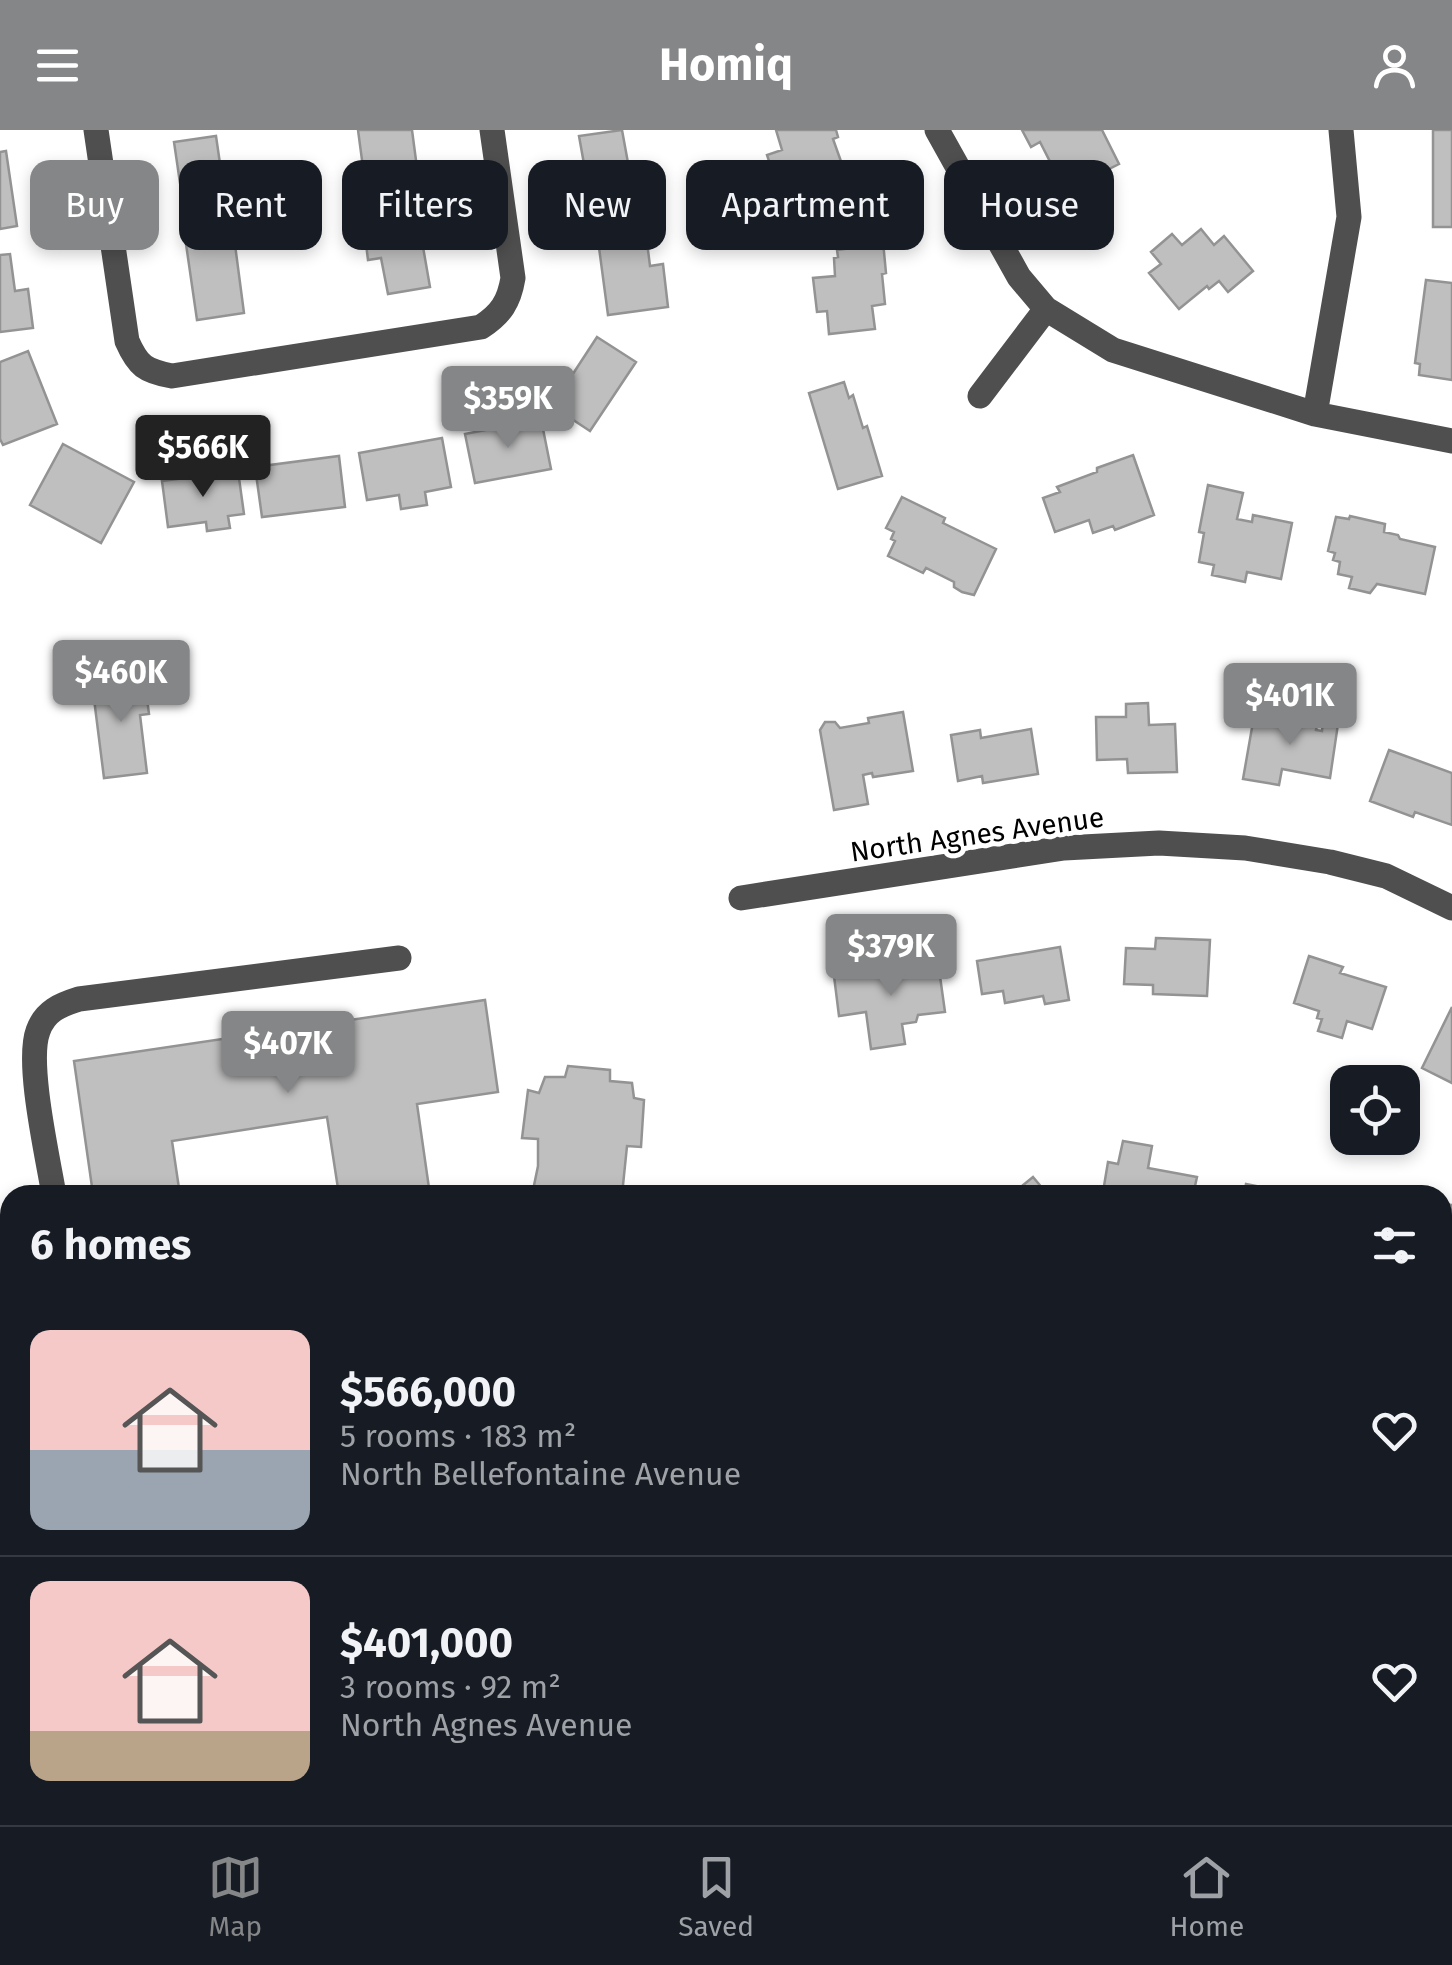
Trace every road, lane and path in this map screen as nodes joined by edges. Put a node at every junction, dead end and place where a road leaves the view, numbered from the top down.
1 (96, 130) edge
2 (492, 130) edge
3 (937, 130) edge
4 (1341, 130) edge
5 (1046, 309) junction
6 (980, 396) dead end
7 (1315, 414) junction
8 (1452, 442) edge
9 (741, 898) dead end
10 (1452, 908) edge
11 (398, 958) dead end
12 (52, 1185) edge

1 - 2 street
3 - 5 street
4 - 7 street
5 - 6 street
5 - 7 street
7 - 8 street
9 - 10 street, North Agnes Avenue
11 - 12 street

